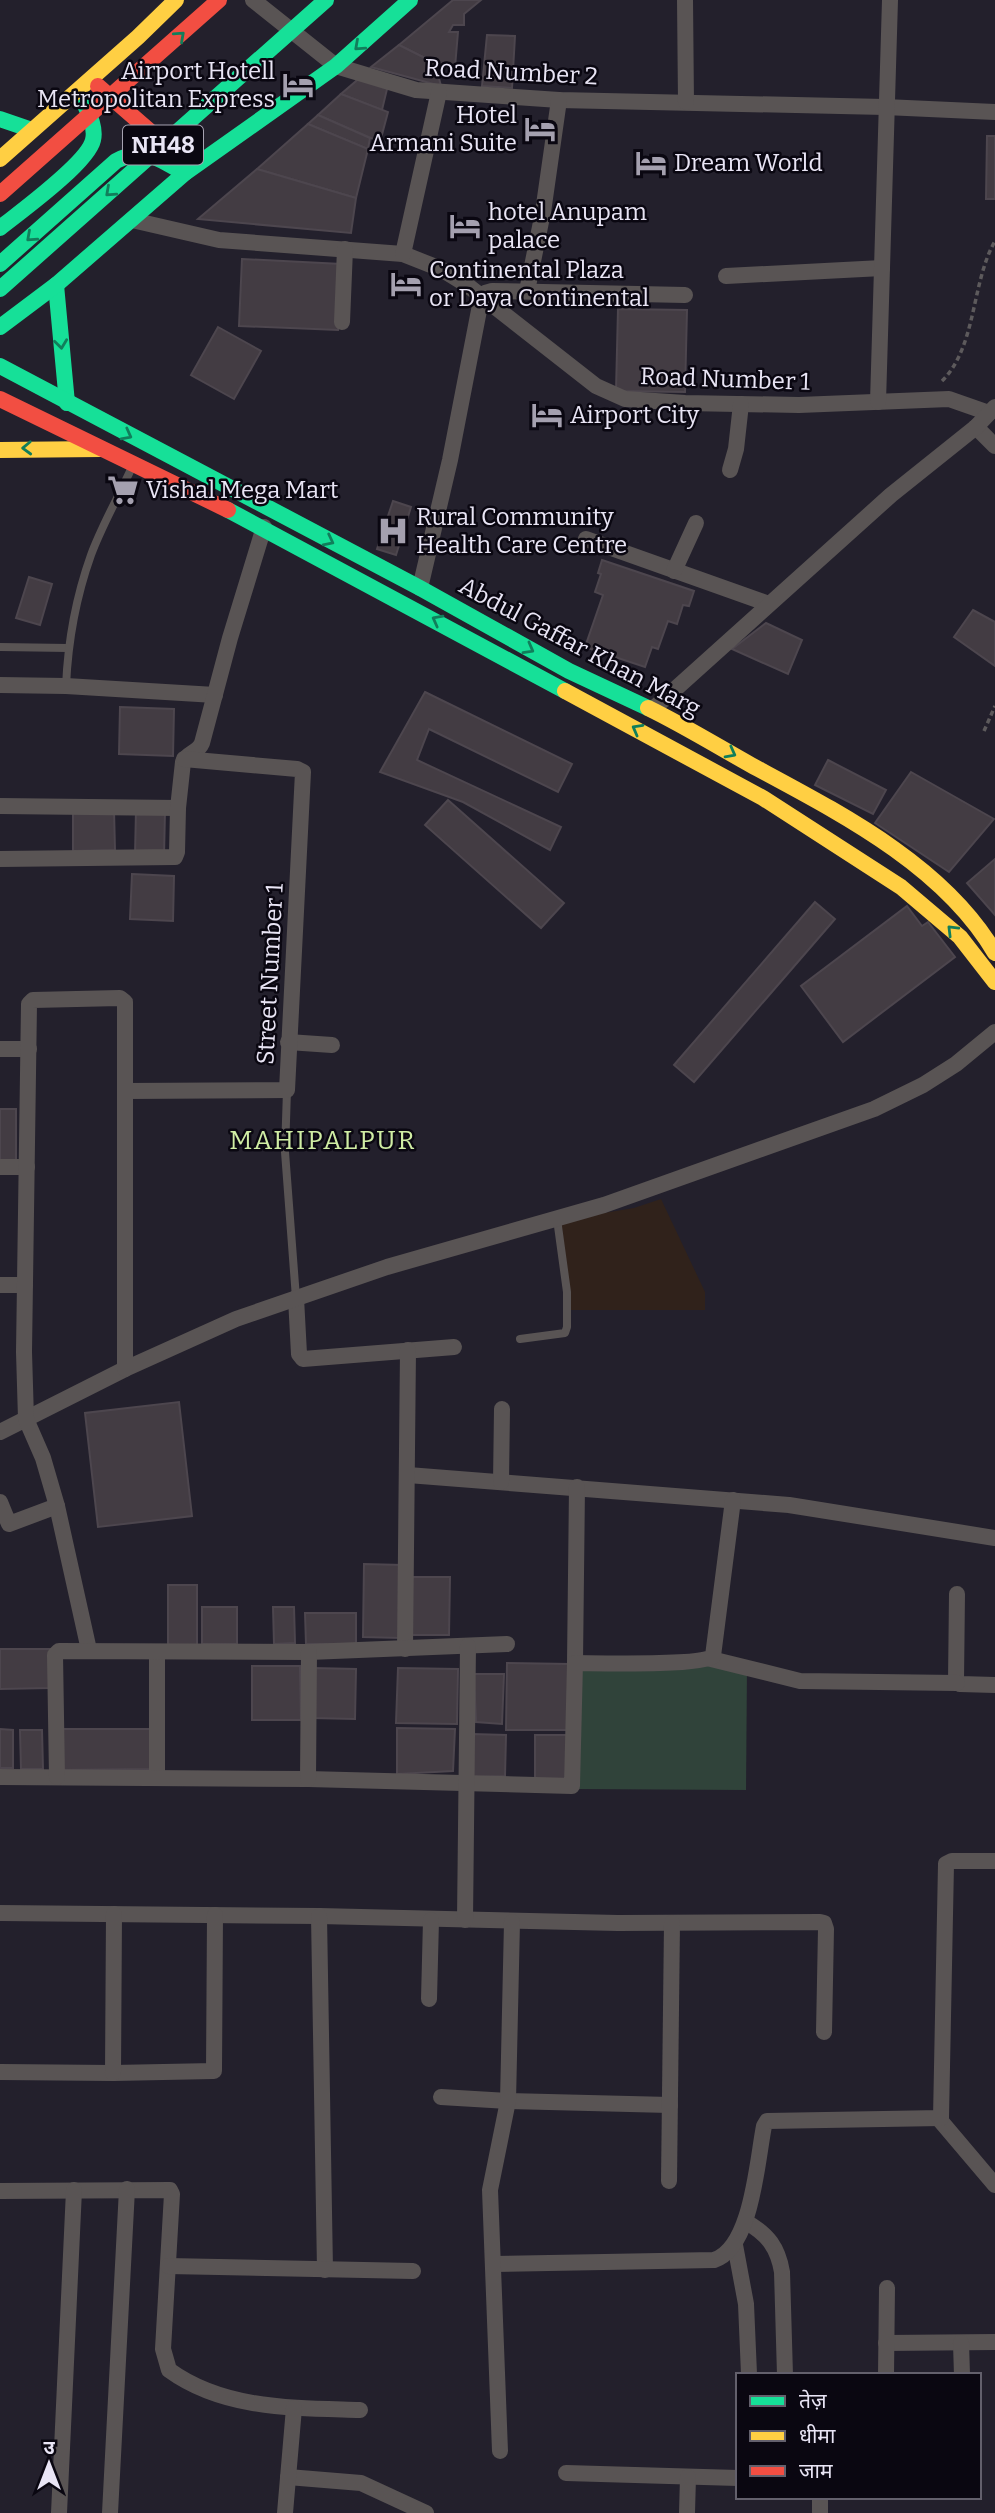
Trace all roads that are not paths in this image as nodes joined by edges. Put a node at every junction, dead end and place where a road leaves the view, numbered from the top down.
1 (176, 0) edge
2 (219, 0) edge
3 (253, 0) edge
4 (326, 0) edge
5 (410, 0) edge
6 (685, 0) edge
7 (890, 0) edge
8 (336, 66) junction
9 (84, 85) junction
10 (439, 92) junction
11 (559, 100) junction
12 (686, 102) junction
13 (885, 107) junction
14 (995, 112) edge
15 (0, 118) edge
16 (32, 130) junction
17 (0, 159) edge
18 (189, 171) junction
19 (0, 194) edge
20 (132, 220) junction
21 (0, 228) edge
22 (345, 249) junction
23 (403, 254) junction
24 (0, 264) edge
25 (881, 268) junction
26 (726, 276) dead end
27 (56, 285) junction
28 (0, 289) edge
29 (527, 291) junction
30 (685, 295) dead end
31 (486, 299) junction
32 (342, 322) dead end
33 (0, 327) edge
34 (0, 366) edge
35 (0, 399) edge
36 (878, 401) junction
37 (67, 403) junction
38 (741, 404) junction
39 (992, 410) edge
40 (975, 427) junction
41 (995, 446) edge
42 (104, 449) junction
43 (0, 450) edge
44 (134, 464) junction
45 (730, 470) dead end
46 (696, 523) dead end
47 (264, 527) junction
48 (586, 539) dead end
49 (674, 571) junction
50 (420, 588) junction
51 (769, 604) junction
52 (0, 647) edge
53 (68, 648) junction
54 (0, 685) edge
55 (66, 686) junction
56 (215, 695) junction
57 (652, 710) junction
58 (184, 759) junction
59 (0, 806) edge
60 (178, 807) junction
61 (0, 859) edge
62 (995, 953) edge
63 (995, 982) edge
64 (995, 1032) edge
65 (288, 1041) junction
66 (332, 1045) dead end
67 (0, 1049) edge
68 (29, 1049) junction
69 (287, 1090) junction
70 (126, 1091) junction
71 (0, 1167) edge
72 (27, 1167) junction
73 (557, 1219) junction
74 (0, 1285) edge
75 (25, 1285) junction
76 (296, 1298) junction
77 (520, 1339) dead end
78 (454, 1347) dead end
79 (408, 1350) junction
80 (125, 1369) junction
81 (502, 1409) dead end
82 (26, 1419) junction
83 (0, 1433) edge
84 (408, 1475) junction
85 (501, 1482) junction
86 (577, 1487) junction
87 (733, 1500) junction
88 (0, 1502) edge
89 (57, 1506) junction
90 (995, 1538) edge
91 (957, 1594) dead end
92 (507, 1644) dead end
93 (468, 1646) junction
94 (405, 1648) junction
95 (89, 1650) junction
96 (309, 1652) junction
97 (157, 1653) junction
98 (711, 1659) junction
99 (575, 1663) junction
100 (957, 1683) junction
101 (995, 1685) edge
102 (0, 1777) edge
103 (57, 1777) junction
104 (157, 1777) junction
105 (308, 1779) junction
106 (467, 1782) junction
107 (995, 1861) edge
108 (0, 1913) edge
109 (114, 1914) junction
110 (215, 1915) junction
111 (319, 1916) junction
112 (431, 1920) junction
113 (464, 1920) junction
114 (512, 1922) junction
115 (672, 1923) junction
116 (429, 1999) dead end
117 (824, 2032) dead end
118 (0, 2072) edge
119 (113, 2073) junction
120 (441, 2097) dead end
121 (508, 2101) junction
122 (670, 2105) junction
123 (939, 2119) junction
124 (669, 2181) dead end
125 (995, 2185) edge
126 (127, 2189) junction
127 (74, 2190) junction
128 (0, 2191) edge
129 (746, 2222) junction
130 (735, 2245) junction
131 (493, 2264) junction
132 (168, 2266) junction
133 (325, 2270) junction
134 (413, 2271) dead end
135 (887, 2288) dead end
136 (995, 2342) edge
137 (886, 2343) junction
138 (961, 2343) junction
139 (749, 2373) edge
140 (785, 2373) edge
141 (886, 2373) edge
142 (962, 2373) edge
143 (294, 2408) junction
144 (360, 2410) dead end
145 (500, 2451) dead end
146 (566, 2473) dead end
147 (288, 2477) junction
148 (688, 2477) junction
149 (736, 2477) edge
150 (59, 2513) edge
151 (110, 2513) edge
152 (285, 2513) edge
153 (426, 2513) edge
154 (687, 2513) edge

1 - 9 main road
19 -> 2 main road, NH48
3 - 8 street
4 -> 28 main road, NH48
5 -> 8 main road
6 - 12 street
7 - 13 street
8 - 10 street, Road Number 2
8 - 18 main road
9 - 16 main road
9 - 18 main road
9 - 21 main road
10 - 11 street, Road Number 2
10 - 23 street
11 - 12 street, Road Number 2
11 - 29 street
12 - 13 street, Road Number 2
13 - 14 street, Road Number 2
13 - 25 street
15 - 16 main road
16 - 17 main road
18 - 20 main road
18 -> 24 main road
20 - 22 street, Road Number 1
20 - 27 main road
22 - 23 street, Road Number 1
22 - 32 street
23 - 31 street, Road Number 1
25 - 26 street
25 - 36 street
27 - 33 main road
27 -> 37 main road
29 - 30 street
29 - 31 street
31 - 38 street, Road Number 1
31 - 50 street
34 - 37 main road, Abdul Gaffar Khan Marg
35 - 42 main road, Abdul Gaffar Khan Marg
36 - 38 street, Road Number 1
36 - 39 street, Road Number 1
37 -> 50 main road, Abdul Gaffar Khan Marg
38 - 45 street
39 - 40 street
40 - 41 street
40 - 51 street
42 -> 43 main road
42 - 44 main road, Abdul Gaffar Khan Marg
44 - 47 main road, Abdul Gaffar Khan Marg
44 - 53 lane
46 - 49 street
47 - 56 street
63 -> 47 main road, Abdul Gaffar Khan Marg
48 - 49 street
49 - 51 street
50 -> 57 main road, Abdul Gaffar Khan Marg
51 - 57 street
52 - 53 lane
53 - 55 lane
54 - 55 street
55 - 56 street
56 - 58 street
57 -> 62 main road, Abdul Gaffar Khan Marg
58 - 60 street
58 - 65 street, Street Number 1
59 - 60 street
60 - 61 street
64 - 73 street
65 - 66 street
65 - 69 street, Street Number 1
67 - 68 street
68 - 70 street
68 - 72 street
69 - 70 street
69 - 76 lane, Street Number 1
70 - 80 street
71 - 72 street
72 - 75 street
73 - 76 street
73 - 77 lane
74 - 75 street
75 - 82 street
76 - 79 street
76 - 80 street
78 - 79 street
79 - 84 street
80 - 82 street
81 - 85 street
82 - 83 street
82 - 89 street
84 - 85 street
84 - 94 street
85 - 86 street
86 - 87 street
86 - 99 street
87 - 90 street
87 - 98 street
88 - 89 street
89 - 95 street
91 - 100 street
92 - 93 street
93 - 94 street
93 - 106 street
94 - 96 street
95 - 97 street
95 - 103 street
96 - 97 street
96 - 105 street
97 - 104 street
98 - 99 street
98 - 100 street
99 - 106 street
100 - 101 street
102 - 103 street
103 - 104 street
104 - 105 street
105 - 106 street
106 - 113 street
107 - 123 street
108 - 109 street
109 - 110 street
109 - 119 street
110 - 111 street
110 - 119 street
111 - 112 street
111 - 133 street
112 - 113 street
112 - 116 street
113 - 114 street
114 - 115 street
114 - 121 street
115 - 117 street
115 - 122 street
118 - 119 street
120 - 121 street
121 - 122 street
121 - 131 street
122 - 124 street
123 - 125 street
123 - 129 street
126 - 127 street
126 - 132 street
126 - 151 street
127 - 128 street
127 - 150 street
129 - 130 street
129 - 140 street
130 - 131 street
130 - 139 street
131 - 145 street
132 - 133 street
132 - 143 street
133 - 134 street
135 - 137 street
136 - 138 street
137 - 138 street
137 - 141 street
138 - 142 street
143 - 144 street
143 - 147 street
146 - 148 street
147 - 152 street
147 - 153 street
148 - 149 street
148 - 154 street

